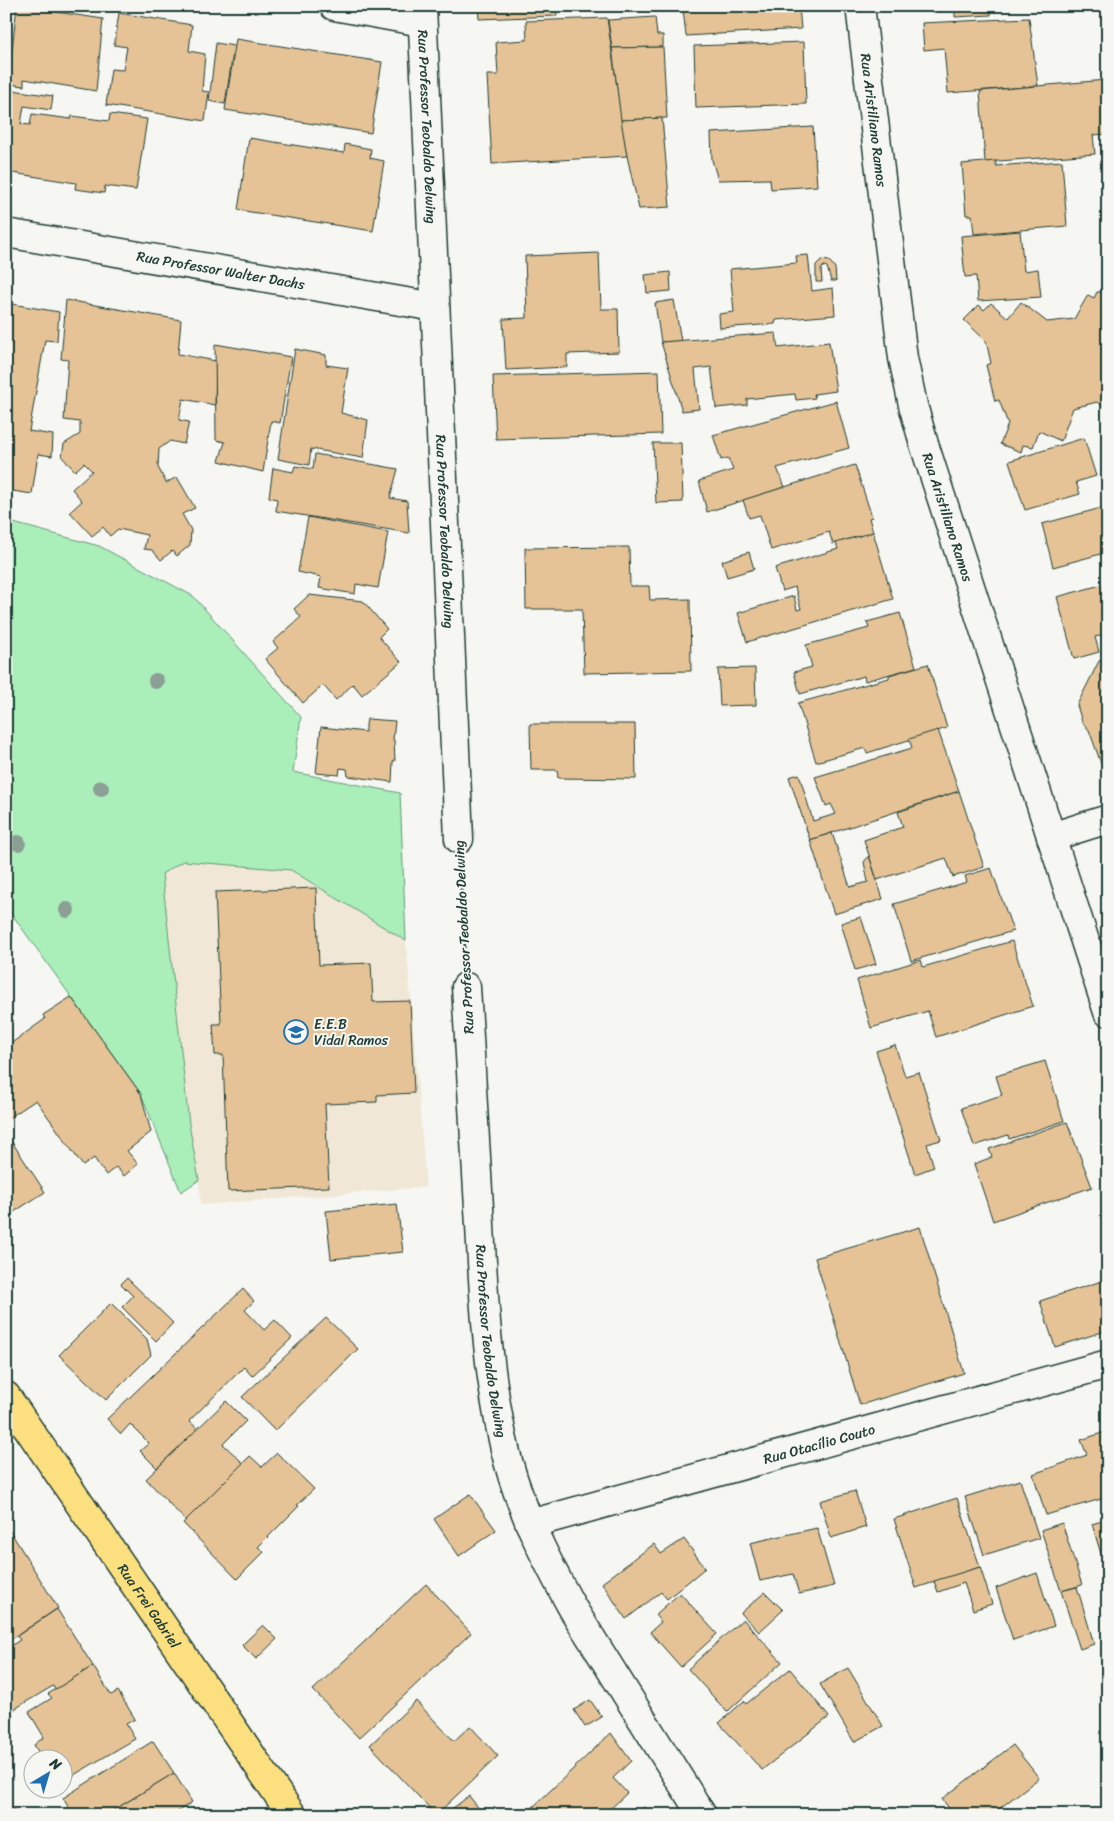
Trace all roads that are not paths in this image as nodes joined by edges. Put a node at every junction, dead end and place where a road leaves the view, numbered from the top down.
1 (334, 6) edge
2 (860, 6) edge
3 (422, 14) edge
4 (6, 233) edge
5 (435, 306) junction
6 (1108, 820) edge
7 (1051, 837) junction
8 (459, 839) road end
9 (466, 987) road end
10 (1108, 1012) edge
11 (1108, 1364) edge
12 (6, 1396) edge
13 (530, 1524) junction
14 (292, 1815) edge
15 (702, 1815) edge

1 - 3 street
2 - 7 street, Rua Aristiliano Ramos
3 - 5 street, Rua Professor Teobaldo Delwing
4 - 5 street, Rua Professor Walter Dachs
5 - 8 street, Rua Professor Teobaldo Delwing
6 - 7 street
7 - 10 street, Rua Aristiliano Ramos
9 - 13 street, Rua Professor Teobaldo Delwing
11 - 13 street, Rua Otacílio Couto
12 - 14 main road, Rua Frei Gabriel
13 - 15 street, Rua Professor Teobaldo Delwing

